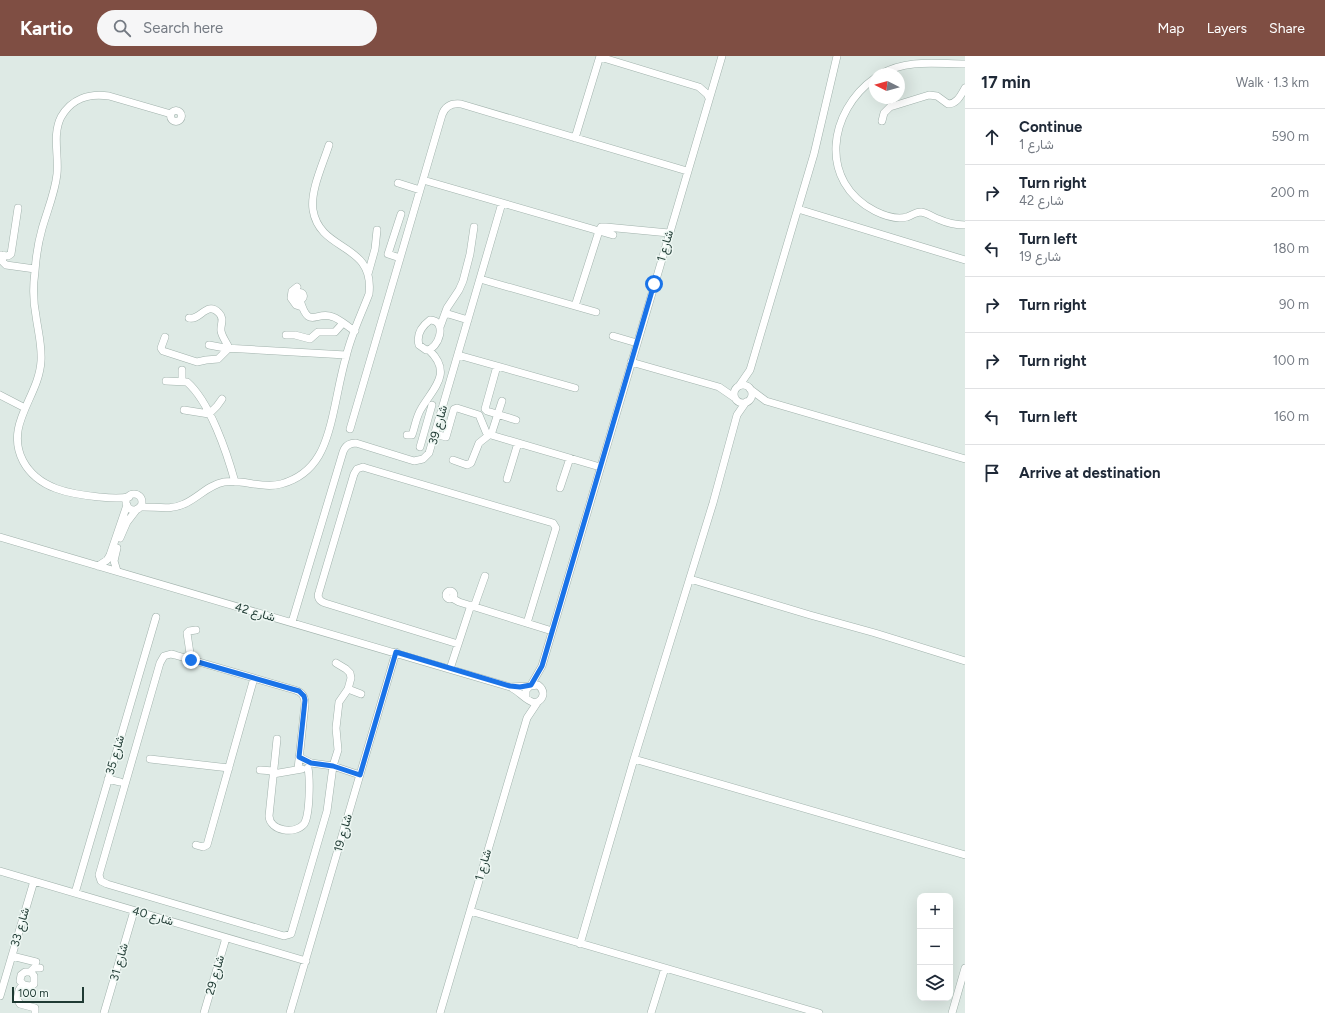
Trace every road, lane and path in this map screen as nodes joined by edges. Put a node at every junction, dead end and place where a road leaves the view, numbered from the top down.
1 (722, 56) edge
2 (837, 56) edge
3 (600, 57) edge
4 (965, 64) edge
5 (893, 68) edge
6 (869, 82) edge
7 (965, 88) edge
8 (709, 98) junction
9 (171, 114) dead end
10 (882, 121) dead end
11 (575, 138) junction
12 (329, 145) dead end
13 (687, 171) junction
14 (423, 180) junction
15 (398, 183) dead end
16 (420, 190) junction
17 (502, 203) junction
18 (18, 208) dead end
19 (798, 209) junction
20 (401, 214) dead end
21 (965, 225) edge
22 (474, 227) dead end
23 (377, 230) dead end
24 (598, 231) junction
25 (669, 233) junction
26 (613, 235) dead end
27 (375, 249) junction
28 (388, 253) junction
29 (1, 255) edge
30 (400, 258) junction
31 (965, 260) edge
32 (35, 269) junction
33 (368, 274) junction
34 (480, 279) junction
35 (299, 295) dead end
36 (575, 306) junction
37 (596, 312) dead end
38 (445, 313) junction
39 (189, 318) dead end
40 (430, 320) junction
41 (468, 320) junction
42 (343, 323) junction
43 (440, 327) junction
44 (355, 331) junction
45 (286, 335) dead end
46 (613, 336) dead end
47 (165, 338) dead end
48 (637, 342) junction
49 (209, 345) dead end
50 (229, 348) junction
51 (429, 350) junction
52 (346, 355) junction
53 (458, 355) junction
54 (631, 362) junction
55 (497, 366) junction
56 (182, 370) dead end
57 (750, 370) junction
58 (166, 381) dead end
59 (182, 381) junction
60 (739, 386) junction
61 (718, 387) junction
62 (575, 388) dead end
63 (750, 389) junction
64 (0, 395) edge
65 (735, 398) junction
66 (222, 399) dead end
67 (502, 401) dead end
68 (766, 401) junction
69 (747, 402) junction
70 (432, 405) dead end
71 (25, 408) junction
72 (184, 410) dead end
73 (209, 414) junction
74 (498, 414) junction
75 (737, 415) junction
76 (516, 420) dead end
77 (350, 429) dead end
78 (490, 435) junction
79 (422, 437) junction
80 (434, 438) junction
81 (518, 443) junction
82 (420, 447) dead end
83 (570, 458) junction
84 (965, 459) edge
85 (453, 460) dead end
86 (600, 467) junction
87 (507, 479) dead end
88 (235, 482) junction
89 (560, 488) dead end
90 (128, 501) junction
91 (140, 506) junction
92 (0, 537) edge
93 (98, 566) junction
94 (117, 571) junction
95 (485, 576) dead end
96 (690, 579) junction
97 (452, 598) dead end
98 (472, 606) junction
99 (156, 618) dead end
100 (292, 622) junction
101 (527, 623) junction
102 (196, 630) dead end
103 (552, 631) junction
104 (458, 644) junction
105 (396, 652) junction
106 (191, 660) junction
107 (965, 660) edge
108 (336, 663) dead end
109 (542, 666) junction
110 (450, 669) junction
111 (254, 678) junction
112 (510, 686) junction
113 (530, 686) junction
114 (348, 688) junction
115 (541, 688) junction
116 (360, 694) dead end
117 (527, 698) junction
118 (537, 702) junction
119 (527, 718) junction
120 (277, 739) dead end
121 (299, 757) junction
122 (150, 759) dead end
123 (634, 759) junction
124 (310, 766) junction
125 (333, 766) junction
126 (229, 768) junction
127 (298, 769) junction
128 (260, 770) dead end
129 (273, 773) junction
130 (360, 775) junction
131 (108, 779) junction
132 (123, 783) junction
133 (196, 845) dead end
134 (965, 855) edge
135 (0, 871) edge
136 (34, 881) junction
137 (75, 893) junction
138 (134, 910) junction
139 (470, 911) junction
140 (226, 938) junction
141 (580, 944) junction
142 (12, 956) junction
143 (306, 961) junction
144 (665, 968) junction
145 (965, 968) edge
146 (30, 972) junction
147 (7, 973) junction
148 (20, 977) junction
149 (24, 985) junction
150 (0, 996) edge
151 (35, 1013) edge
152 (104, 1013) edge
153 (204, 1013) edge
154 (290, 1013) edge
155 (440, 1013) edge
156 (651, 1013) edge
157 (819, 1013) edge
158 (952, 1013) edge

1 - 8 street, شارع 1
2 - 19 street
3 - 8 street
3 - 11 street
4 - 5 street
6 - 21 street
7 - 10 street
8 - 13 street, شارع 1
9 - 32 street
11 - 13 street
11 - 14 street
12 - 33 street
13 - 25 street, شارع 1
14 - 16 street
14 - 17 street
15 - 16 street
16 - 30 street
17 - 24 street
17 - 34 street, شارع 39
18 - 29 street
19 - 31 street
19 - 57 street
20 - 28 street
22 - 38 street
23 - 27 street
24 - 25 street
24 - 26 street
24 - 36 street
25 - 48 street, شارع 1
27 - 28 street
27 - 33 street
28 - 30 street
29 - 32 street
30 - 77 street
32 - 71 street
33 - 44 street
34 - 36 street
34 - 41 street, شارع 39
35 - 42 street
36 - 37 street
38 - 40 street
38 - 41 street
38 - 43 street
39 - 50 street
40 - 43 street
40 - 51 street
41 - 53 street, شارع 39
42 - 44 street
42 - 45 street
43 - 51 street
44 - 52 street
46 - 48 street
47 - 50 street
48 - 54 street, شارع 1
49 - 50 street
50 - 52 street
51 - 79 street
52 - 88 street
53 - 55 street
53 - 80 street, شارع 39
54 - 61 street
54 - 86 street, شارع 1
55 - 62 street
55 - 74 street
56 - 59 street
57 - 60 street
57 - 63 street
58 - 59 street
59 - 73 street
60 - 61 street
60 - 63 street
60 - 65 street
61 - 65 street
63 - 68 street
63 - 69 street
64 - 71 street
65 - 69 street
65 - 75 street
66 - 73 street
67 - 74 street
68 - 69 street
68 - 84 street
69 - 75 street
70 - 79 street
71 - 90 street
72 - 73 street
73 - 88 street
74 - 76 street
74 - 78 street
75 - 96 street
78 - 80 street
78 - 81 street
78 - 85 street
79 - 80 street
79 - 82 street
80 - 100 street, شارع 39
81 - 83 street
81 - 87 street
83 - 86 street
83 - 89 street
86 - 103 street, شارع 1
88 - 91 street
90 - 91 street
90 - 91 street
90 - 93 street
91 - 94 street
92 - 93 street, شارع 42
93 - 94 street, شارع 42
94 - 100 street, شارع 42
95 - 98 street
96 - 107 street
96 - 123 street
97 - 98 street
98 - 101 street
98 - 104 street
99 - 131 street, شارع 35
100 - 105 street, شارع 42
101 - 103 street
101 - 104 street
102 - 106 street
103 - 109 street, شارع 1
104 - 110 street
105 - 110 street, شارع 42
105 - 130 street, شارع 19
106 - 111 street
106 - 132 street
108 - 114 street
109 - 113 street, شارع 1
109 - 115 street, شارع 1
110 - 112 street, شارع 42
111 - 121 street
111 - 126 street
112 - 113 street, شارع 42
112 - 117 street, شارع 42
113 - 115 street
113 - 117 street
114 - 116 street
114 - 125 street
115 - 118 street
117 - 118 street
117 - 119 street, شارع 1
118 - 119 street, شارع 1
119 - 139 street, شارع 1
120 - 129 street
121 - 124 street
121 - 127 street
122 - 126 street
123 - 134 street
123 - 141 street
124 - 125 street
124 - 127 street
124 - 129 street
125 - 130 street
125 - 132 street
126 - 133 street
127 - 129 street
128 - 129 street
130 - 143 street, شارع 19
131 - 132 street
131 - 137 street, شارع 35
135 - 136 street, شارع 40
136 - 137 street, شارع 40
136 - 142 street, شارع 33
137 - 138 street, شارع 40
138 - 140 street, شارع 40
138 - 152 street, شارع 31
139 - 141 street
139 - 155 street, شارع 1
140 - 143 street, شارع 40
140 - 153 street, شارع 29
141 - 144 street
142 - 146 street
142 - 147 street, شارع 33
143 - 154 street, شارع 19
144 - 156 street
144 - 157 street
145 - 158 street
146 - 148 street
146 - 149 street
147 - 148 street
147 - 150 street, شارع 33
148 - 149 street
149 - 151 street

